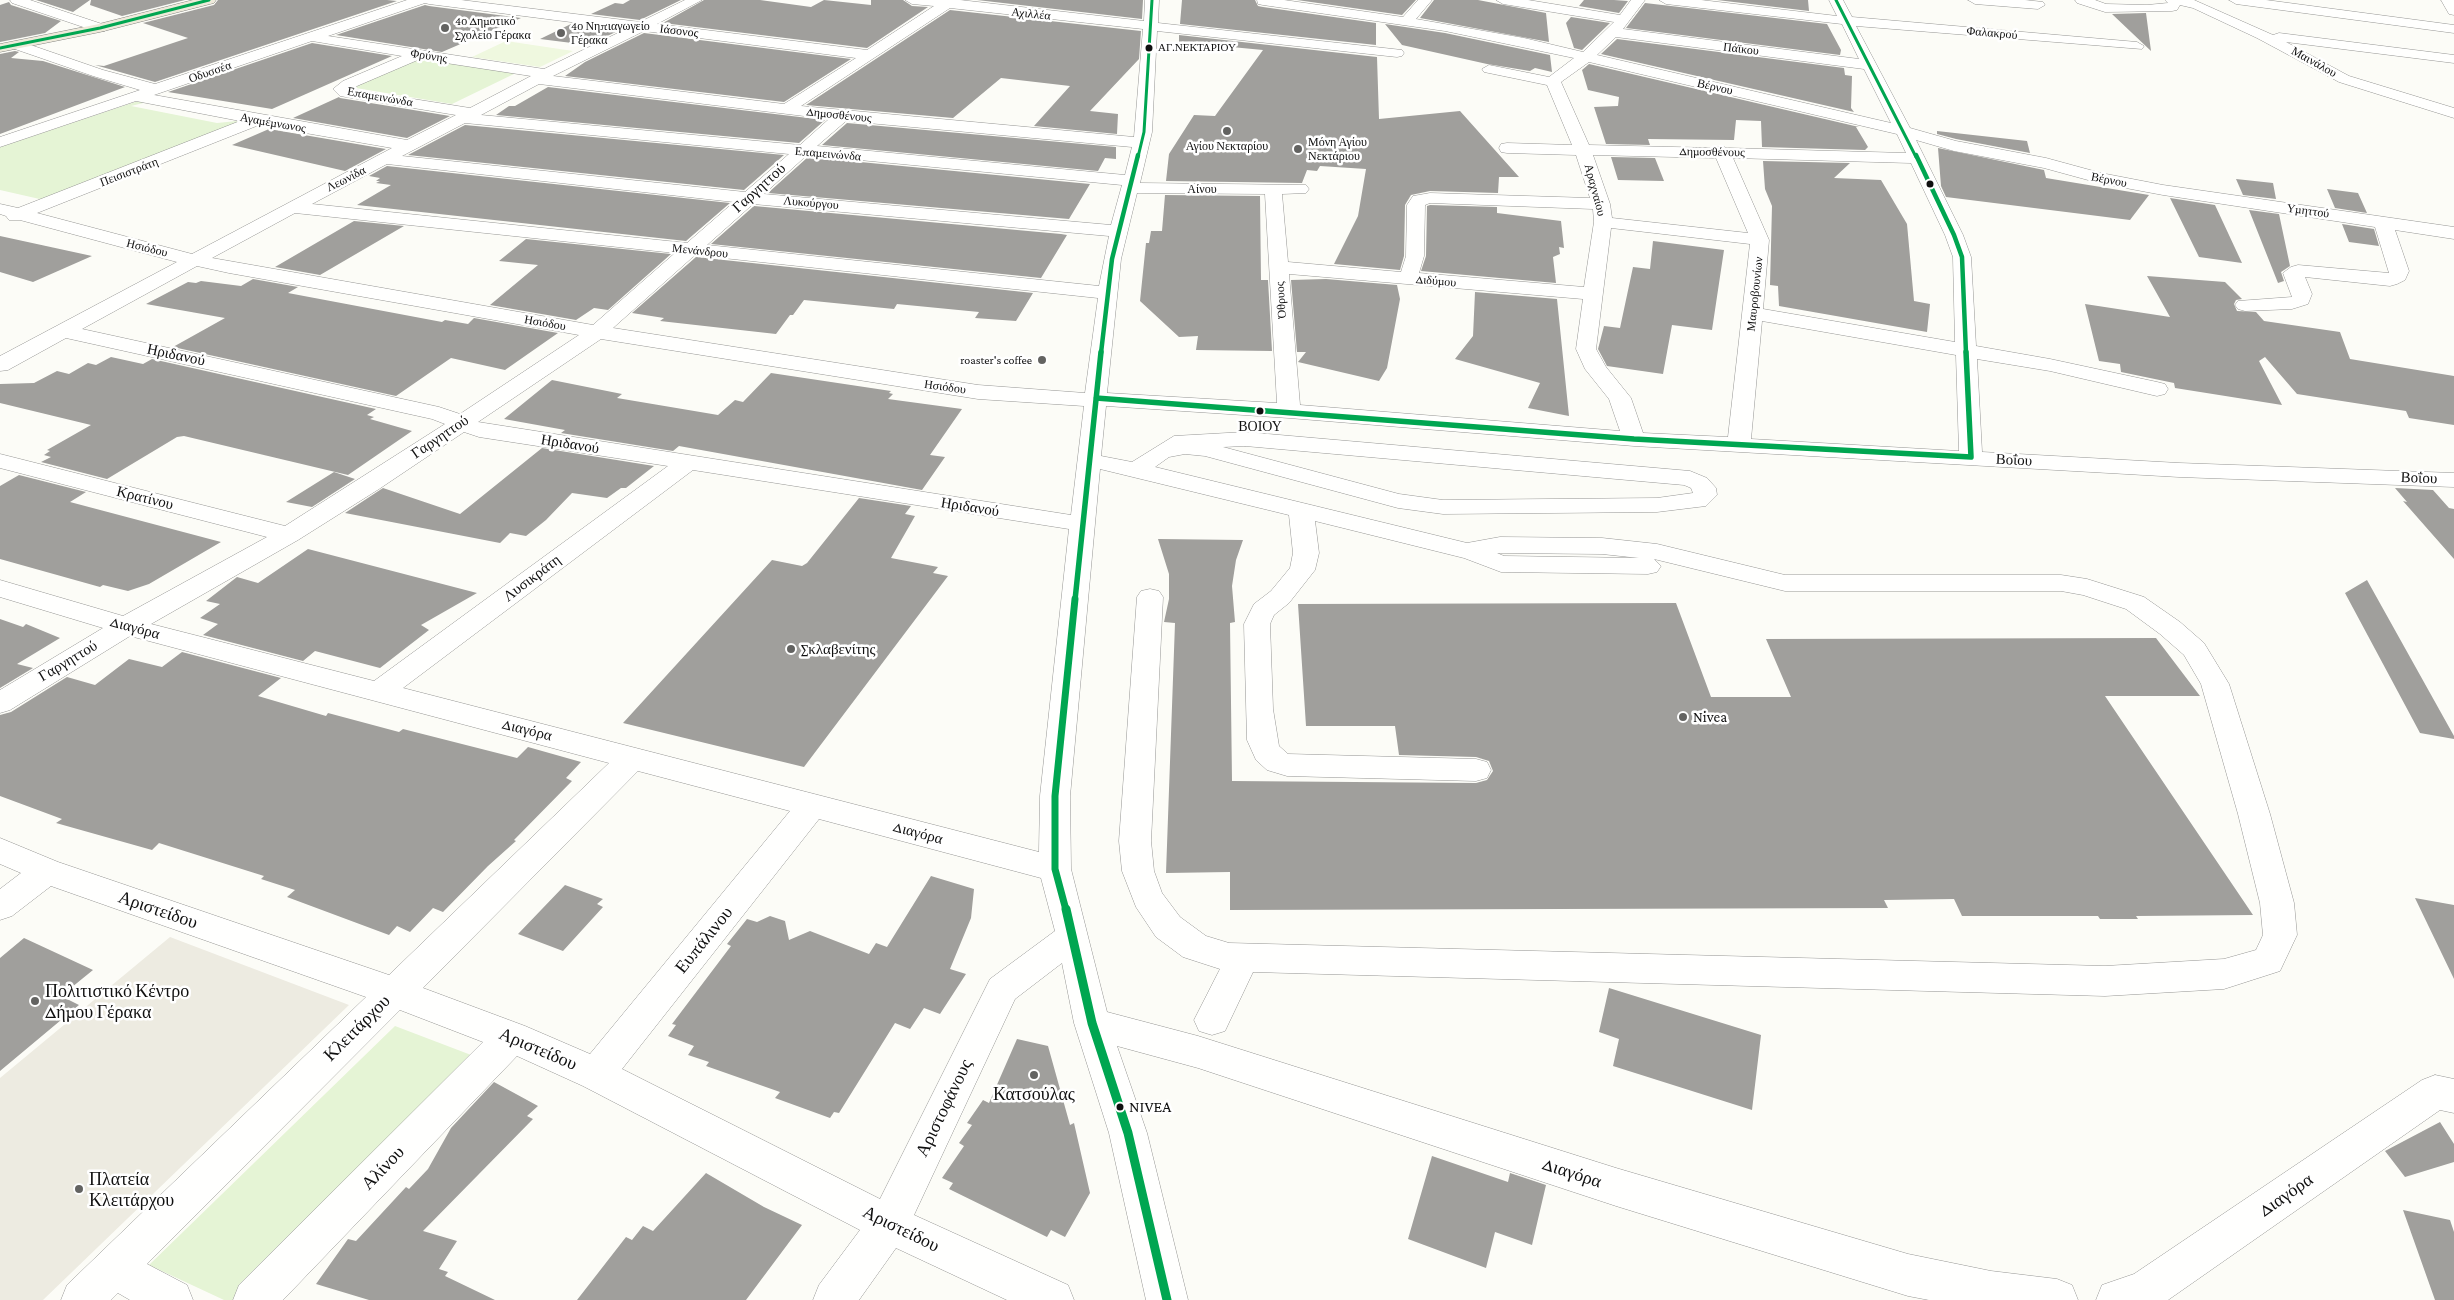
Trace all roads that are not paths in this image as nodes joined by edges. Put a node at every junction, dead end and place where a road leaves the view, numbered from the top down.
1 (17, 0) edge
2 (209, 0) edge
3 (420, 0) edge
4 (428, 0) edge
5 (694, 0) edge
6 (912, 0) edge
7 (1152, 0) edge
8 (1263, 0) edge
9 (1425, 0) edge
10 (1503, 0) edge
11 (1638, 0) edge
12 (1666, 0) edge
13 (1836, 0) edge
14 (1975, 0) edge
15 (2082, 0) edge
16 (2172, 0) edge
17 (2177, 0) edge
18 (2236, 0) edge
19 (2448, 0) edge
20 (65, 2) dead end
21 (950, 2) edge
22 (2199, 2) edge
23 (2038, 4) dead end
24 (2334, 6) edge
25 (43, 8) junction
26 (2454, 11) edge
27 (1383, 18) junction
28 (1407, 21) junction
29 (1848, 21) junction
30 (1617, 25) junction
31 (641, 26) junction
32 (100, 28) junction
33 (1150, 28) junction
34 (2454, 29) edge
35 (1362, 30) dead end
36 (1344, 34) dead end
37 (2262, 35) junction
38 (1243, 36) junction
39 (312, 37) junction
40 (1312, 44) junction
41 (17, 45) junction
42 (2137, 46) dead end
43 (0, 48) edge
44 (1396, 53) dead end
45 (2298, 53) junction
46 (419, 54) junction
47 (870, 55) junction
48 (1587, 56) junction
49 (2454, 59) edge
50 (1870, 65) junction
51 (1489, 69) dead end
52 (2444, 73) dead end
53 (542, 77) junction
54 (1552, 82) junction
55 (158, 90) junction
56 (137, 97) junction
57 (787, 110) junction
58 (2454, 113) edge
59 (469, 115) junction
60 (842, 116) junction
61 (258, 120) junction
62 (1903, 131) junction
63 (0, 142) edge
64 (1142, 143) junction
65 (410, 146) junction
66 (1507, 148) dead end
67 (1581, 150) junction
68 (800, 151) junction
69 (1721, 151) junction
70 (386, 158) junction
71 (1917, 158) junction
72 (1132, 185) junction
73 (1273, 189) junction
74 (1300, 189) dead end
75 (2163, 190) joint
76 (749, 198) junction
77 (292, 207) junction
78 (10, 212) edge
79 (1602, 213) junction
80 (0, 222) edge
81 (2382, 222) junction
82 (1118, 231) junction
83 (2454, 233) edge
84 (1760, 240) junction
85 (689, 250) junction
86 (193, 260) junction
87 (1279, 267) junction
88 (1408, 279) junction
89 (1108, 293) junction
90 (1592, 294) junction
91 (2245, 305) dead end
92 (1753, 313) junction
93 (64, 331) junction
94 (598, 332) junction
95 (1967, 351) junction
96 (0, 366) edge
97 (2156, 389) dead end
98 (1096, 398) junction
99 (1289, 411) junction
100 (461, 422) junction
101 (1634, 439) junction
102 (1739, 444) junction
103 (1161, 452) junction
104 (1971, 457) junction
105 (1089, 460) junction
106 (0, 461) edge
107 (686, 464) junction
108 (1136, 470) junction
109 (2454, 480) edge
110 (1301, 511) junction
111 (1083, 524) junction
112 (289, 535) junction
113 (0, 588) edge
114 (1150, 596) dead end
115 (126, 626) junction
116 (379, 692) junction
117 (0, 703) edge
118 (633, 758) junction
119 (1476, 770) dead end
120 (812, 806) junction
121 (0, 850) edge
122 (1055, 869) junction
123 (47, 871) junction
124 (0, 907) edge
125 (1073, 936) junction
126 (1243, 957) junction
127 (394, 992) junction
128 (1212, 1020) dead end
129 (1092, 1023) junction
130 (512, 1037) junction
131 (596, 1074) junction
132 (2454, 1096) edge
133 (889, 1224) junction
134 (114, 1269) junction
135 (82, 1300) edge
136 (172, 1300) edge
137 (254, 1300) edge
138 (834, 1300) edge
139 (1054, 1300) edge
140 (1166, 1300) edge
141 (2057, 1300) edge
142 (2117, 1300) edge

1 - 25 street
2 - 32 main road
3 - 39 street, Οδυσσέα
4 - 31 street, Ιάσονος
5 - 31 street, Λεωνίδα
6 - 21 street, Αχιλλέα
7 - 33 street
8 - 27 street, Βέρνου
8 - 38 street
9 - 28 street
10 - 30 street, Πάϊκου
11 - 30 street
12 - 29 street, Φαλακρού
13 - 29 street
14 - 23 street
15 - 16 street
17 - 22 street, Μαινάλου
18 - 24 street
19 - 26 street
20 - 25 street
21 - 33 street, Αχιλλέα
21 - 47 street
22 - 37 street, Μαινάλου
24 - 34 street
25 - 32 street
27 - 28 street, Βέρνου
27 - 35 street
28 - 48 street, Βέρνου
29 - 42 street, Φαλακρού
29 - 50 street
30 - 48 street
30 - 50 street, Πάϊκου
31 - 47 street, Ιάσονος
31 - 53 street, Λεωνίδα
32 - 41 main road
33 - 38 street, Αχιλλέα
33 - 64 street
36 - 40 street
37 - 45 street, Μαινάλου
37 - 49 street
38 - 40 street, Αχιλλέα
39 - 46 street, Φρύνης
39 - 55 street, Οδυσσέα
40 - 44 street, Αχιλλέα
41 - 43 main road
41 - 55 street
45 - 52 street
45 - 58 street, Μαινάλου
46 - 53 street, Φρύνης
46 - 59 street, Επαμεινώνδα
47 - 57 street
48 - 54 street
48 - 62 street, Βέρνου
50 - 62 street
51 - 54 street
53 - 57 street, Δημοσθένους
53 - 59 street, Λεωνίδα
54 - 67 street, Αραχναίου
55 - 56 street, Οδυσσέα
56 - 61 street, Αγαμέμνωνος
56 - 63 street, Οδυσσέα
57 - 60 street, Δημοσθένους
59 - 65 street, Λεωνίδα
59 - 68 street, Επαμεινώνδα
60 - 64 street, Δημοσθένους
60 - 68 street, Γαργηττού
61 - 65 street, Αγαμέμνωνος
61 - 78 street, Πεισιστράτη
62 - 71 street
62 - 75 street, Βέρνου
64 - 72 street
65 - 70 street, Λεωνίδα
66 - 67 street, Δημοσθένους
67 - 69 street, Δημοσθένους
67 - 79 street, Αραχναίου
68 - 72 street, Επαμεινώνδα
68 - 76 street, Γαργηττού
69 - 71 street, Δημοσθένους
69 - 84 street, Μαυροβουνίων
70 - 76 street, Λυκούργου
70 - 77 street, Λεωνίδα
71 - 95 street
72 - 73 street, Αίνου
72 - 82 street
73 - 74 street, Αίνου
73 - 87 street, Όθρυος
75 - 81 street, Υμηττού
76 - 82 street, Λυκούργου
76 - 85 street, Γαργηττού
77 - 85 street, Μενάνδρου
77 - 86 street, Λεωνίδα
78 - 80 street, Πεισιστράτη
78 - 86 street, Ησιόδου
79 - 84 street
79 - 88 street
79 - 90 street, Αραχναίου
81 - 83 street, Υμηττού
81 - 91 street
82 - 89 street
84 - 92 street, Μαυροβουνίων
85 - 89 street, Μενάνδρου
85 - 94 street, Γαργηττού
86 - 93 street, Λεωνίδα
86 - 94 street, Ησιόδου
87 - 88 street, Διδύμου
87 - 99 street, Όθρυος
88 - 90 street, Διδύμου
89 - 98 street
90 - 101 street, Αραχναίου
92 - 95 street
92 - 102 street, Μαυροβουνίων
93 - 96 street, Λεωνίδα
93 - 100 street, Ηριδανού
94 - 98 street, Ησιόδου
94 - 100 street, Γαργηττού
95 - 97 street
95 - 104 street
98 - 99 street, Βοΐου
98 - 105 street
99 - 101 street, Βοΐου
100 - 107 street, Ηριδανού
100 - 112 street, Γαργηττού
101 - 102 street, Βοΐου
102 - 104 street, Βοΐου
103 - 103 street
103 - 108 street
104 - 109 street, Βοΐου
105 - 108 street
105 - 111 street
106 - 112 street, Κρατίνου
107 - 111 street, Ηριδανού
107 - 116 street, Λυσικράτη
108 - 110 street
110 - 119 street
110 - 126 street
111 - 122 street
112 - 115 street, Γαργηττού
113 - 115 street, Διαγόρα
114 - 126 street
115 - 116 street, Διαγόρα
115 - 117 street, Γαργηττού
116 - 118 street, Διαγόρα
118 - 120 street, Διαγόρα
118 - 127 street, Κλειτάρχου
120 - 122 street, Διαγόρα
120 - 131 street, Ευπάλινου
121 - 123 street, Αριστείδου
122 - 125 street
123 - 124 street
123 - 127 street, Αριστείδου
125 - 129 street
125 - 133 street, Αριστοφάνους
126 - 128 street
127 - 130 street, Αριστείδου
127 - 134 street, Κλειτάρχου
129 - 140 street
129 - 141 street, Διαγόρα
130 - 131 street, Αριστείδου
130 - 137 street, Αλίνου
131 - 133 street, Αριστείδου
132 - 142 street, Διαγόρα
133 - 138 street, Αριστοφάνους
133 - 139 street, Αριστείδου
134 - 135 street, Κλειτάρχου
134 - 136 street

